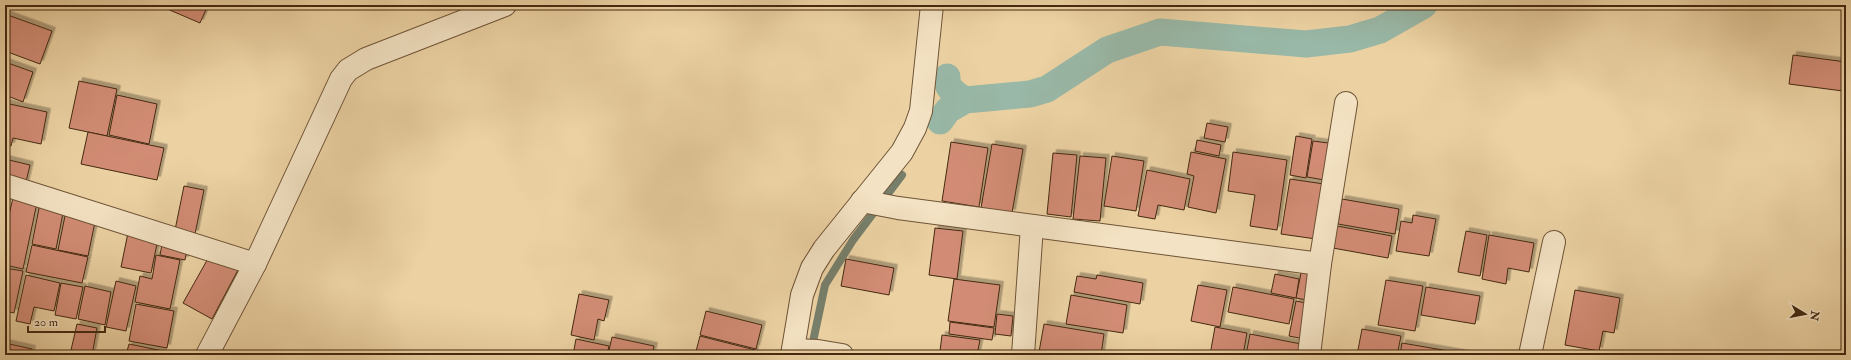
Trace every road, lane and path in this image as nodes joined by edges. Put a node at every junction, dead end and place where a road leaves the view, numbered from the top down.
1 (505, 5) edge
2 (932, 5) edge
3 (1346, 103) dead end
4 (5, 185) edge
5 (879, 204) junction
6 (1032, 226) junction
7 (1554, 242) dead end
8 (254, 264) junction
9 (1320, 264) junction
10 (801, 351) edge
11 (207, 355) edge
12 (842, 355) edge
13 (1023, 355) edge
14 (1309, 355) edge
15 (1530, 355) edge

1 - 8 street
2 - 5 street
3 - 9 street
4 - 8 street
5 - 6 street
5 - 10 street
6 - 9 street
6 - 13 street
7 - 15 street
8 - 11 street
9 - 14 street
10 - 12 street

